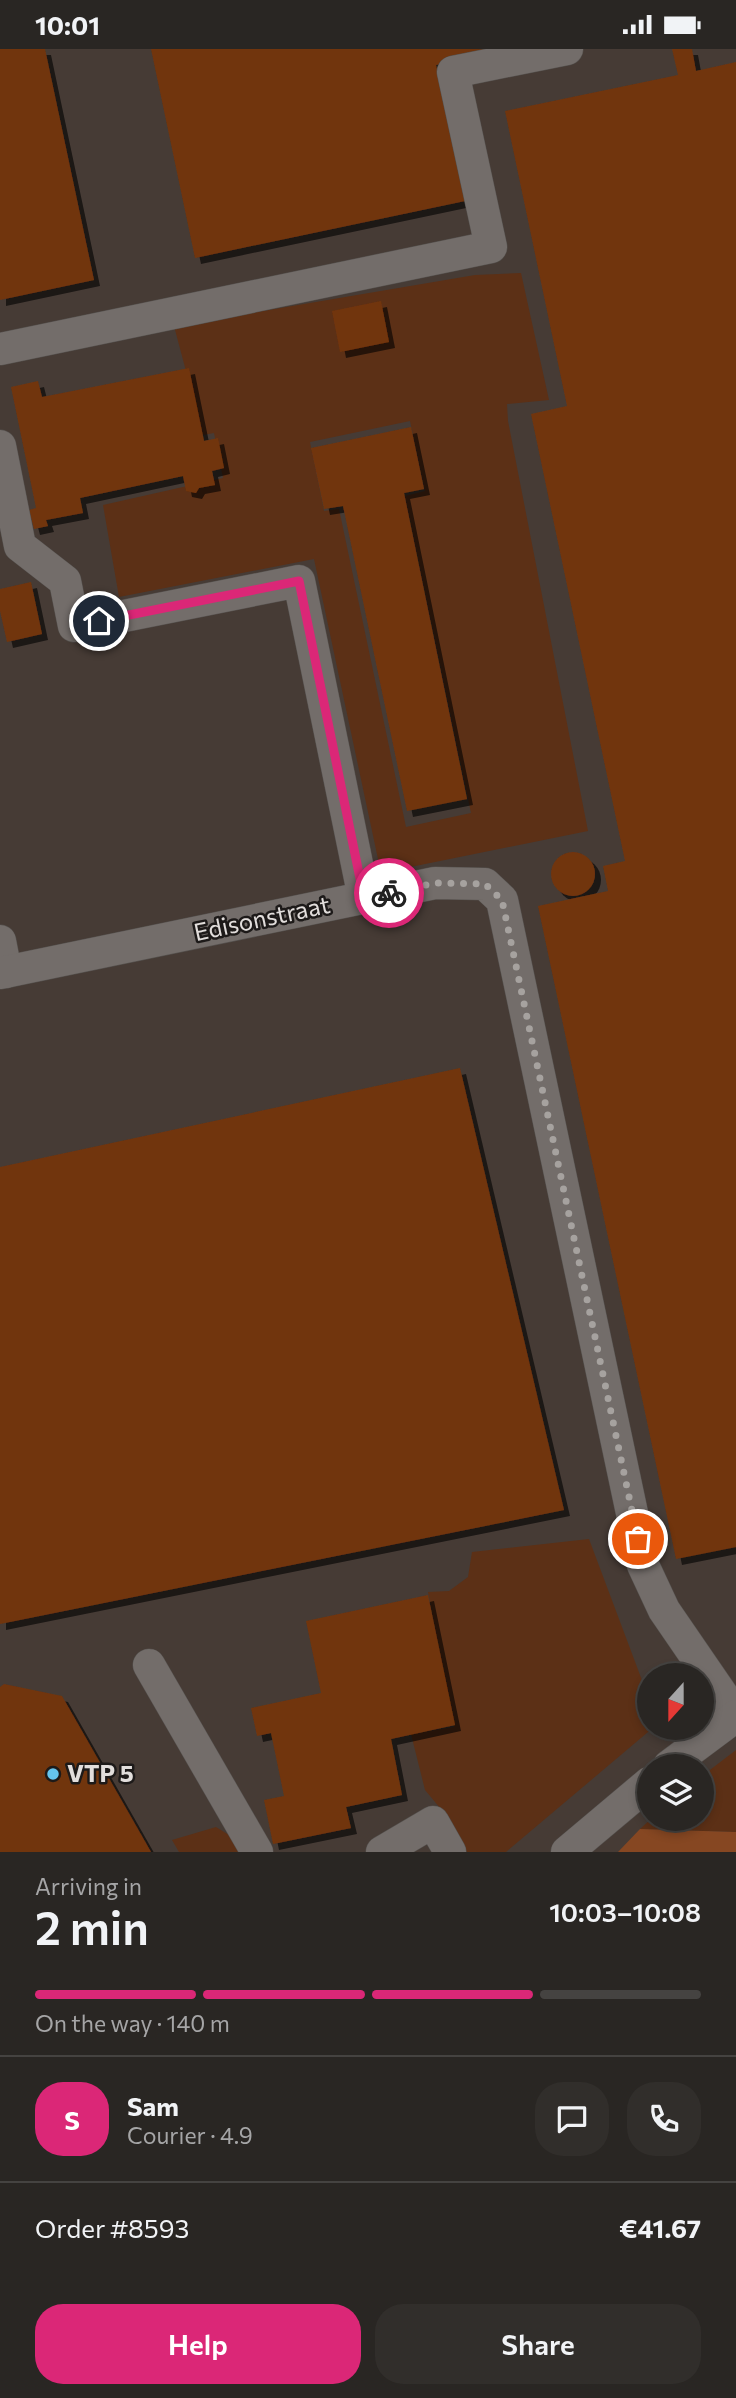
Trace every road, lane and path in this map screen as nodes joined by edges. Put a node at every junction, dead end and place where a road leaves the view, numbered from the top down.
1 (567, 49) edge
2 (0, 349) edge
3 (0, 446) edge
4 (364, 898) junction
5 (0, 941) edge
6 (3, 972) edge
7 (149, 1665) dead end
8 (736, 1716) edge
9 (685, 1754) edge
10 (637, 1793) edge
11 (257, 1852) edge
12 (382, 1852) edge
13 (450, 1852) edge
14 (568, 1852) edge

1 - 2 street
3 - 4 street
4 - 6 street, Edisonstraat
4 - 8 street, Edisonstraat
5 - 6 street
7 - 11 street
8 - 9 street
10 - 14 street
12 - 13 street

